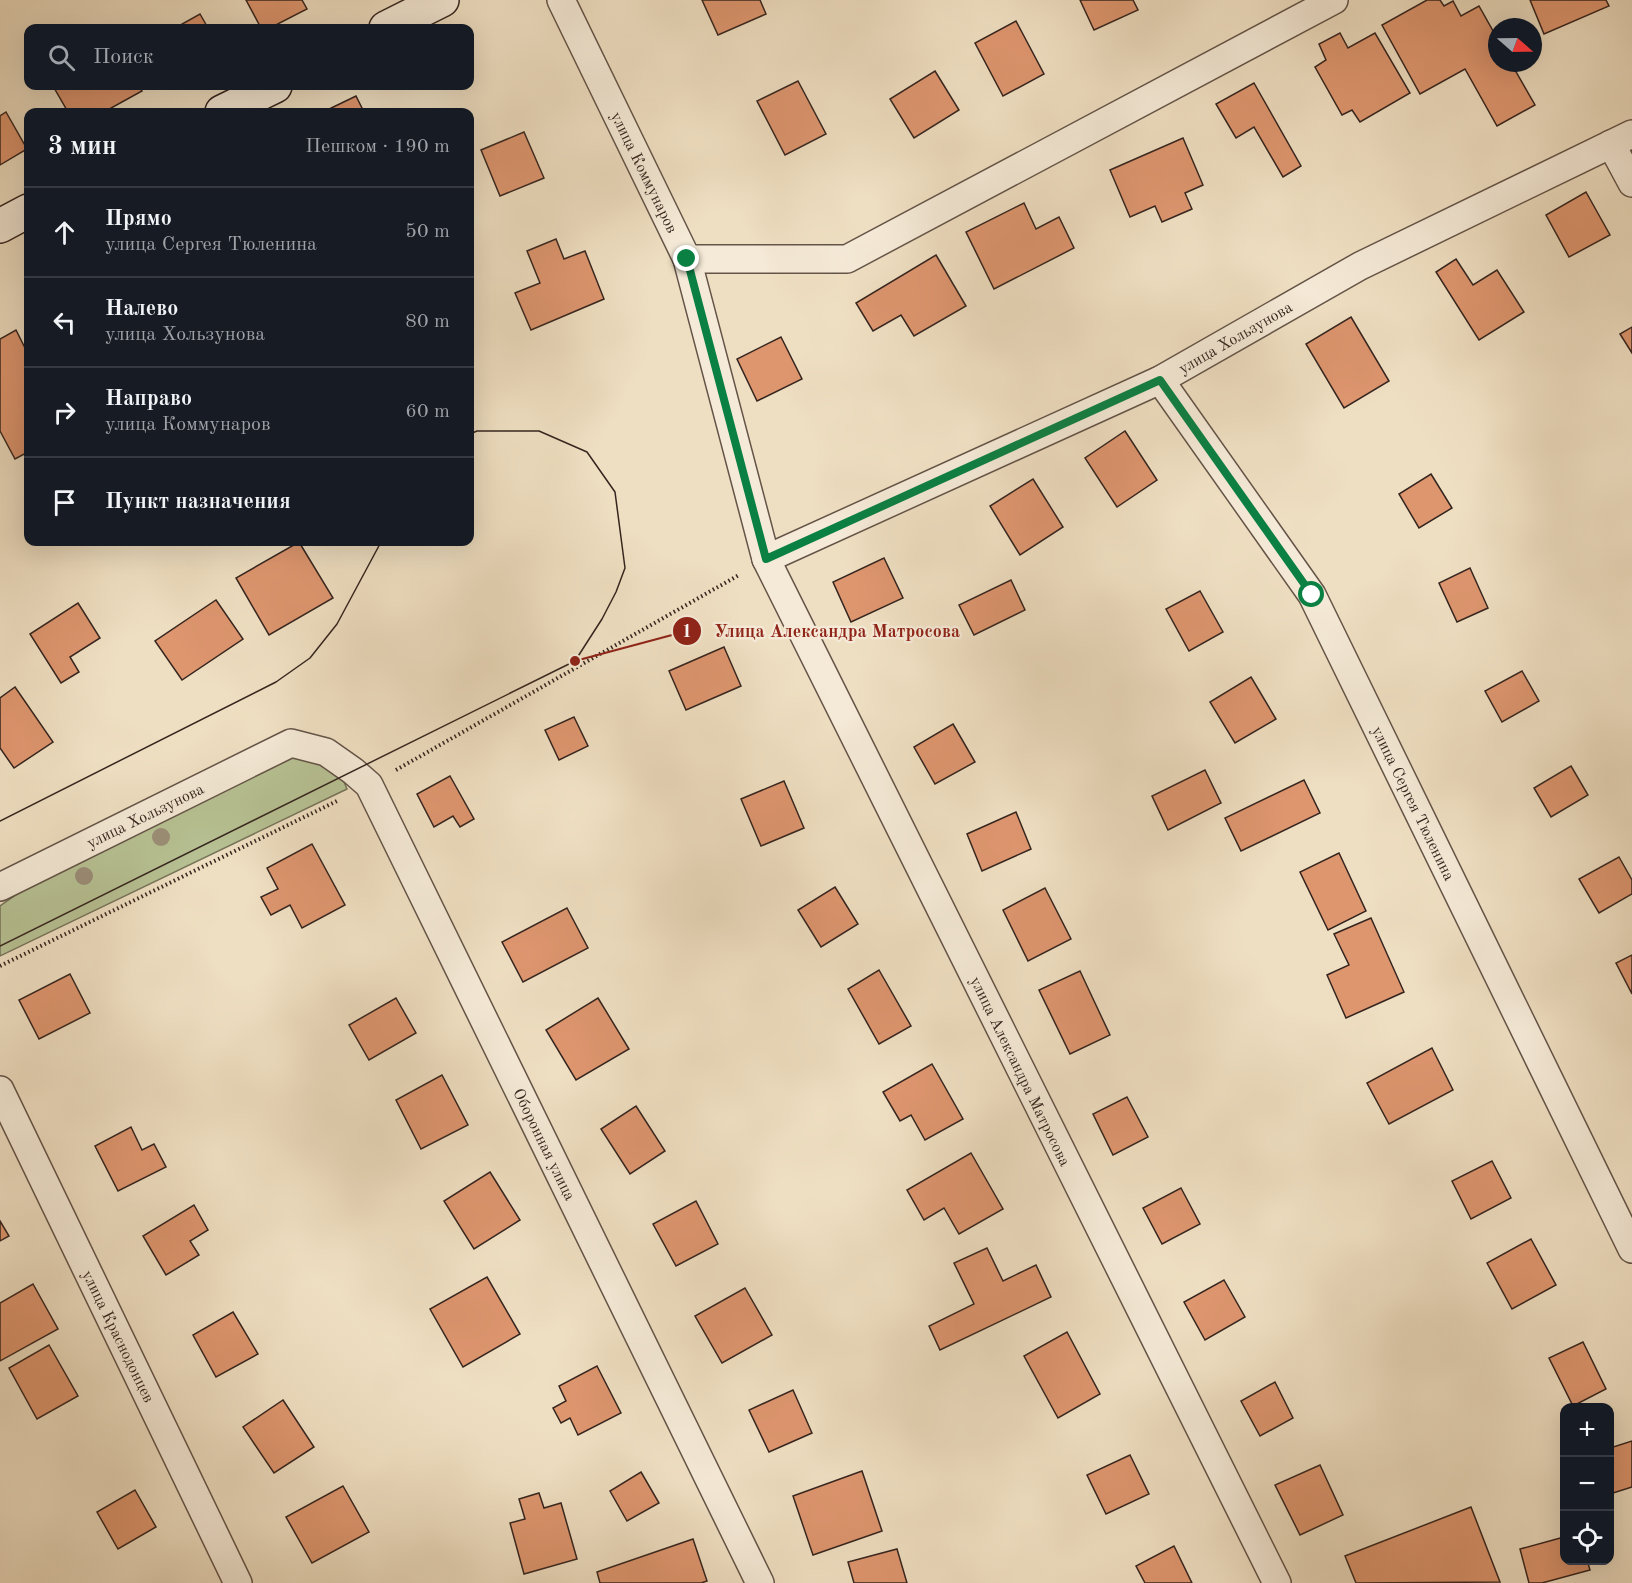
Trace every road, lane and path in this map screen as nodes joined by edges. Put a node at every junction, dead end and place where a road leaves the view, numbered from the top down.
1 (442, 0) edge
2 (561, 0) edge
3 (1334, 0) edge
4 (394, 24) edge
5 (267, 90) edge
6 (230, 108) edge
7 (1622, 139) edge
8 (1632, 183) edge
9 (24, 213) edge
10 (0, 226) edge
11 (687, 259) junction
12 (1160, 380) junction
13 (766, 559) junction
14 (291, 743) joint
15 (0, 886) edge
16 (0, 1090) edge
17 (1632, 1249) edge
18 (238, 1583) edge
19 (760, 1583) edge
20 (1277, 1583) edge

1 - 4 street
2 - 11 street, улица Коммунаров
3 - 11 street
5 - 6 street
7 - 8 street
7 - 12 street, улица Хользунова
9 - 10 street
11 - 13 street, улица Коммунаров
12 - 13 street, улица Хользунова
12 - 17 street, улица Сергея Тюленина
13 - 20 street, улица Александра Матросова
14 - 15 street, улица Хользунова
14 - 19 street, Оборонная улица
16 - 18 street, улица Краснодонцев

